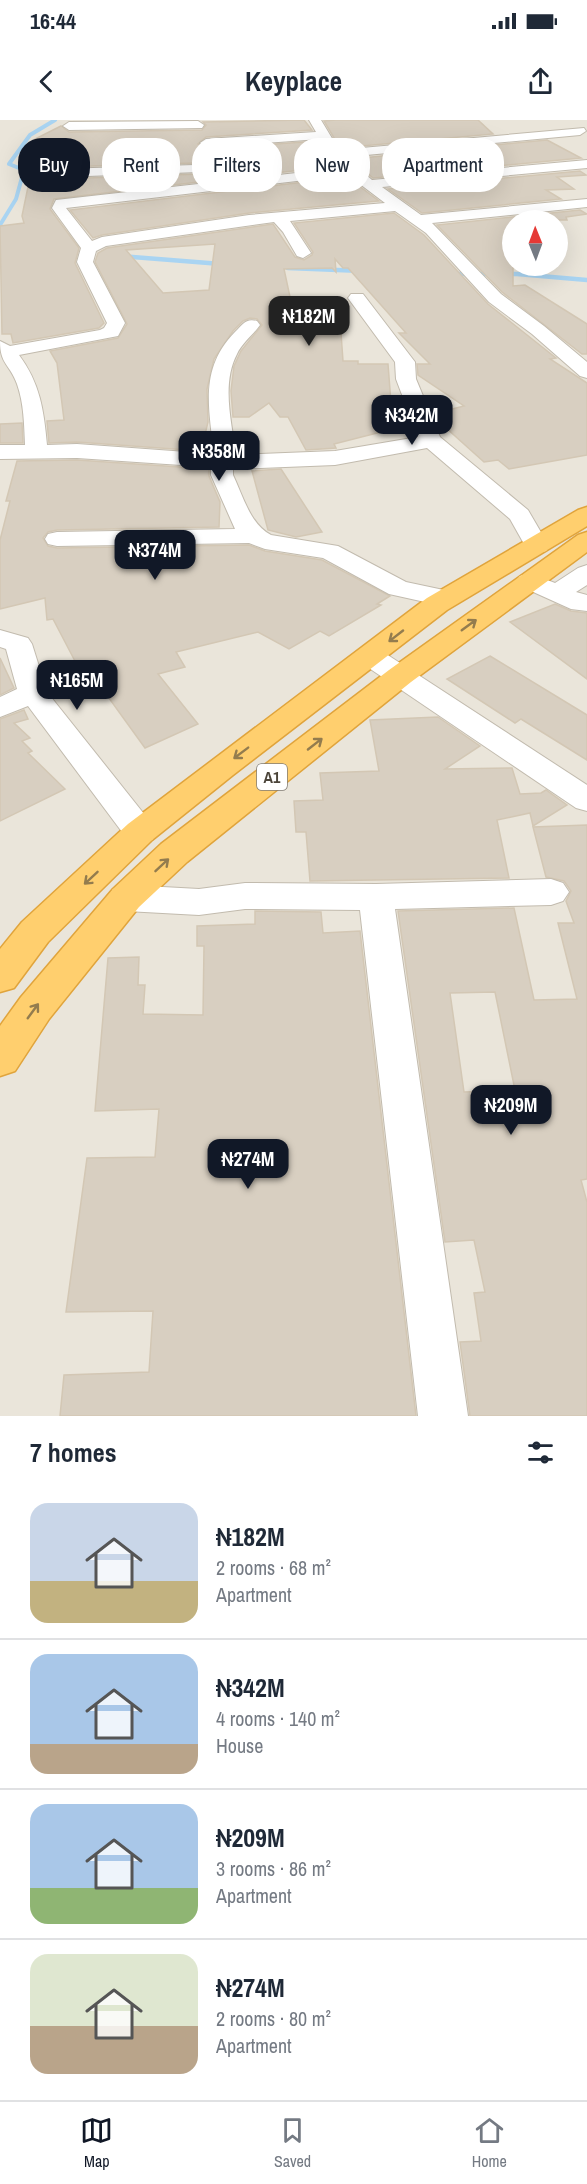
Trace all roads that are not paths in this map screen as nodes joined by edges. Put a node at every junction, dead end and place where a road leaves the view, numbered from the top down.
1 (315, 120) edge
2 (197, 123) edge
3 (69, 126) dead end
4 (451, 127) dead end
5 (580, 131) dead end
6 (324, 135) junction
7 (204, 138) edge
8 (280, 138) edge
9 (326, 138) edge
10 (464, 138) edge
11 (504, 139) edge
12 (587, 164) edge
13 (192, 169) edge
14 (90, 170) edge
15 (370, 184) edge
16 (370, 185) edge
17 (192, 188) edge
18 (587, 204) edge
19 (399, 206) junction
20 (533, 210) edge
21 (502, 213) edge
22 (279, 217) junction
23 (420, 220) junction
24 (87, 253) junction
25 (303, 253) dead end
26 (357, 298) dead end
27 (251, 325) dead end
28 (3, 350) edge
29 (583, 365) edge
30 (431, 441) junction
31 (36, 450) junction
32 (0, 452) edge
33 (226, 463) junction
34 (587, 515) edge
35 (254, 536) junction
36 (57, 539) dead end
37 (537, 546) junction
38 (584, 554) edge
39 (543, 587) junction
40 (587, 603) edge
41 (437, 604) junction
42 (0, 639) edge
43 (370, 656) junction
44 (400, 676) junction
45 (33, 693) junction
46 (0, 708) edge
47 (587, 800) edge
48 (140, 832) junction
49 (551, 892) dead end
50 (376, 897) junction
51 (126, 898) junction
52 (0, 976) edge
53 (0, 1059) edge
54 (443, 1416) edge

1 - 6 street
2 - 3 street
2 - 7 street
4 - 10 street
5 - 11 street
6 - 8 street
6 - 9 street
12 - 15 street
13 - 14 street
16 - 19 street
17 - 24 street
18 - 20 street
19 - 22 street
19 - 23 street
21 - 23 street
22 - 24 street
22 - 25 street
23 - 29 street
24 - 28 street
26 - 30 street
27 - 33 street
28 - 31 street
30 - 33 street
30 - 37 street
31 - 32 street
31 - 33 street
33 - 35 street
34 - 37 highway, A1
35 - 36 street
35 - 41 street
37 - 41 highway, A1
38 - 39 highway, A1
39 - 40 street
44 -> 39 highway, A1
41 -> 43 highway, A1
42 - 45 street
43 - 44 street
43 -> 48 highway, A1
44 - 47 street
51 -> 44 highway, A1
45 - 46 street
45 - 48 street
48 -> 52 highway, A1
49 - 50 street
50 - 51 street
50 - 54 street
53 -> 51 highway, A1

